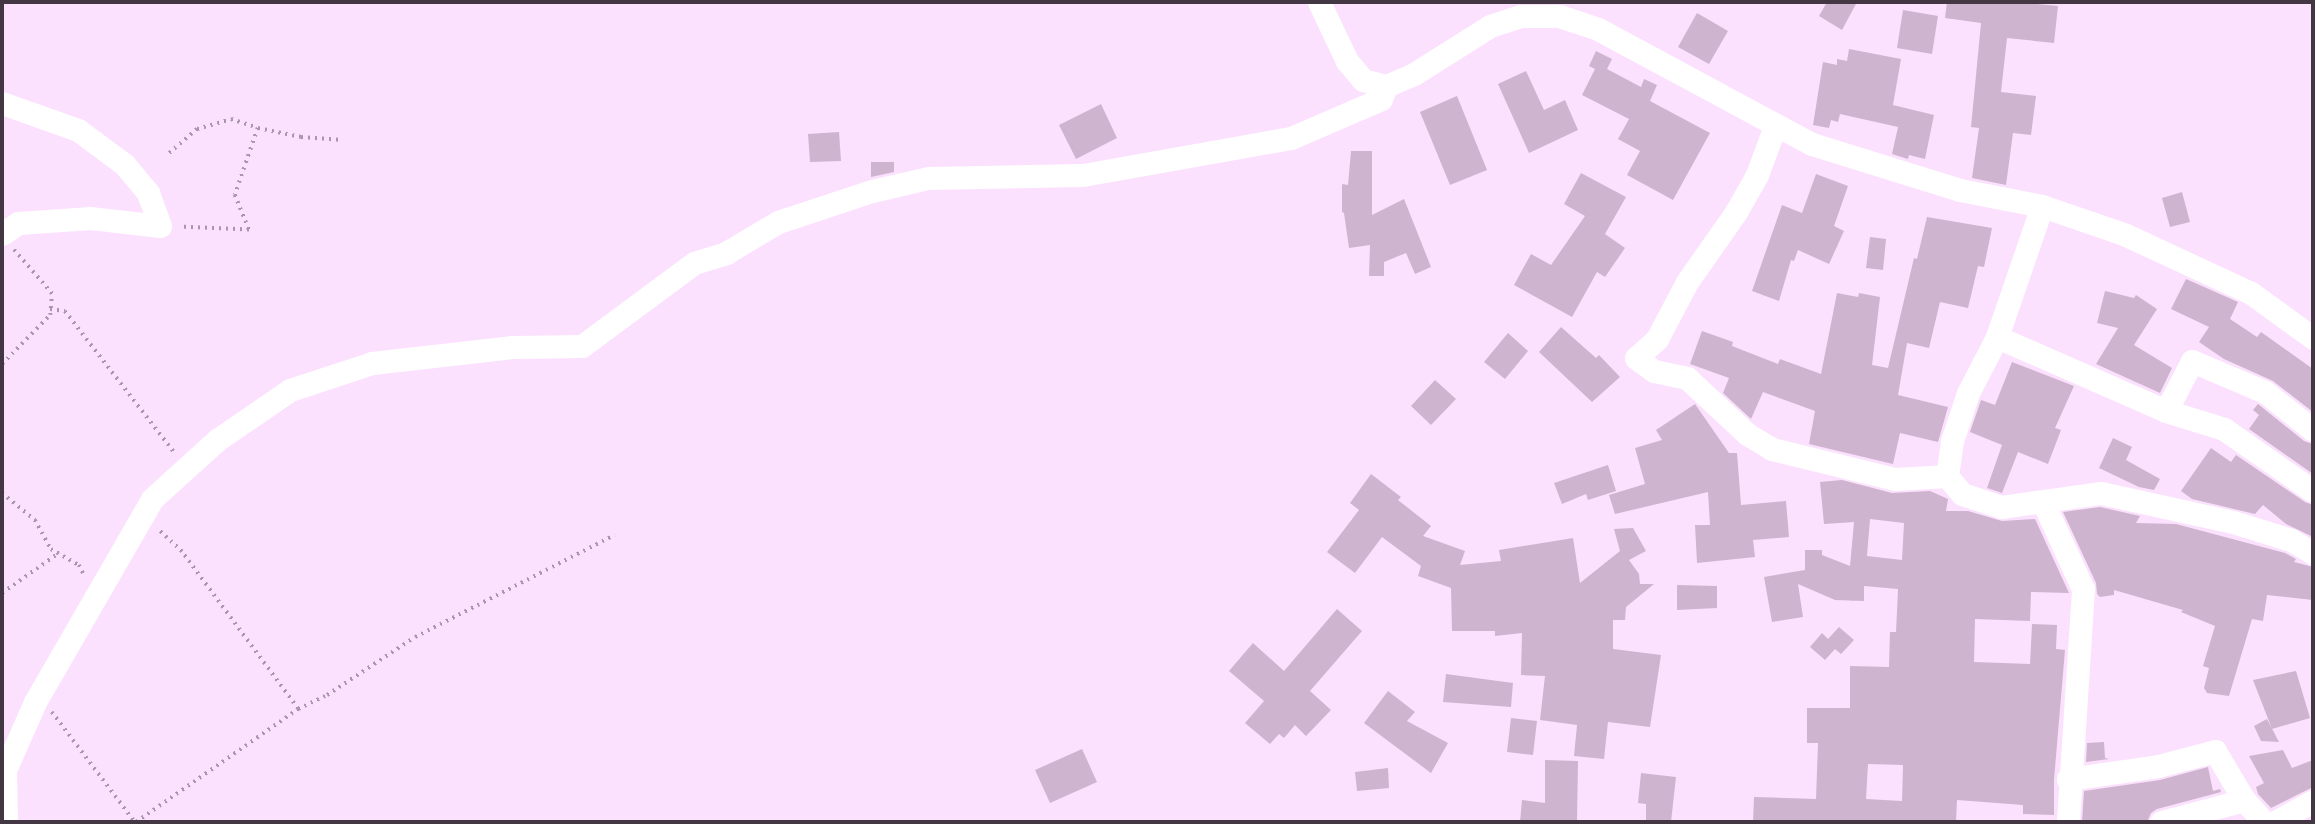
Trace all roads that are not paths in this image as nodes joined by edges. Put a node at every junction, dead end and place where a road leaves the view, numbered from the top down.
1 (1319, 2) edge
2 (1386, 86) junction
3 (2, 103) edge
4 (1775, 126) junction
5 (2042, 206) junction
6 (6, 240) edge
7 (1997, 337) junction
8 (2313, 338) edge
9 (2166, 411) junction
10 (2313, 430) edge
11 (1947, 476) junction
12 (2313, 491) edge
13 (2043, 502) junction
14 (2313, 553) edge
15 (3, 772) edge
16 (2068, 779) junction
17 (2244, 800) junction
18 (2313, 801) edge
19 (6, 822) edge
20 (2068, 822) edge
21 (2161, 822) edge
22 (2264, 822) edge
23 (2275, 822) edge

1 - 2 street
2 - 4 street
2 - 15 street
3 - 6 street
4 - 5 street
4 - 11 street
5 - 7 street
5 - 8 street
7 - 9 street
7 - 11 street
9 - 10 street
9 - 12 street
11 - 13 street
13 - 14 street
13 - 16 street
15 - 19 street
16 - 17 street
16 - 20 street
17 - 21 street
17 - 22 street
18 - 23 street

